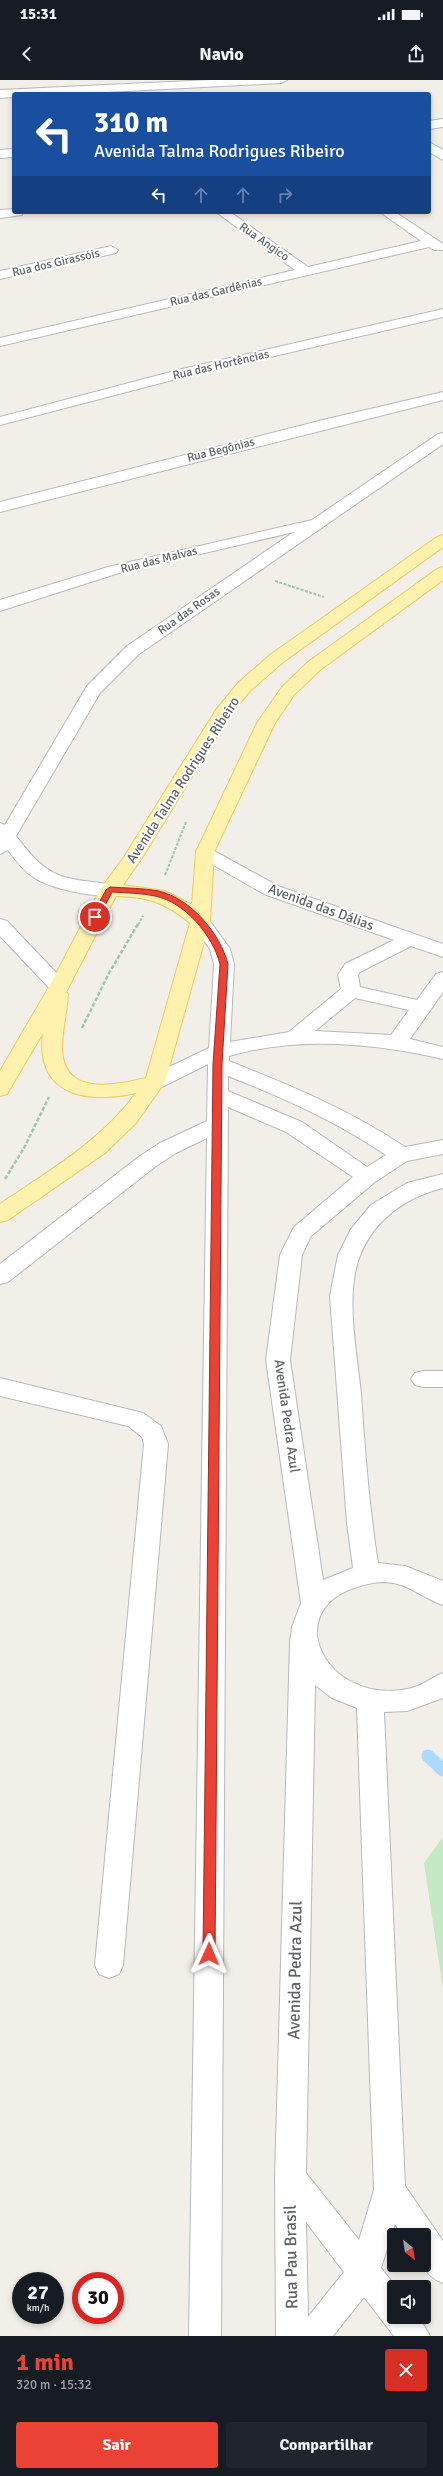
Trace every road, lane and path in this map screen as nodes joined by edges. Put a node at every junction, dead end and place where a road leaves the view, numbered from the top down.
1 (281, 80) edge
2 (180, 86) edge
3 (45, 92) edge
4 (12, 93) edge
5 (0, 94) edge
6 (443, 123) edge
7 (431, 125) edge
8 (431, 147) edge
9 (12, 153) edge
10 (0, 154) edge
11 (443, 156) edge
12 (443, 161) edge
13 (431, 163) edge
14 (12, 213) edge
15 (0, 214) edge
16 (225, 214) edge
17 (389, 214) edge
18 (437, 246) edge
19 (111, 250) dead end
20 (306, 271) junction
21 (0, 275) edge
22 (443, 312) edge
23 (0, 342) edge
24 (443, 396) edge
25 (0, 421) edge
26 (443, 437) edge
27 (0, 507) edge
28 (320, 521) junction
29 (443, 540) edge
30 (246, 572) junction
31 (443, 572) edge
32 (351, 605) junction
33 (0, 606) edge
34 (2, 838) edge
35 (205, 852) junction
36 (110, 890) junction
37 (200, 921) junction
38 (0, 925) edge
39 (411, 939) junction
40 (443, 951) edge
41 (441, 985) edge
42 (59, 987) junction
43 (351, 991) junction
44 (422, 1007) junction
45 (296, 1037) junction
46 (397, 1042) junction
47 (443, 1053) edge
48 (218, 1058) junction
49 (155, 1082) junction
50 (0, 1088) edge
51 (219, 1095) junction
52 (217, 1126) junction
53 (443, 1146) edge
54 (401, 1155) junction
55 (367, 1177) junction
56 (443, 1181) edge
57 (0, 1215) edge
58 (0, 1276) edge
59 (0, 1387) edge
60 (366, 1574) junction
61 (443, 1595) edge
62 (314, 1603) junction
63 (303, 1642) junction
64 (443, 1684) edge
65 (370, 1701) junction
66 (109, 1965) dead end
67 (290, 2177) junction
68 (390, 2190) junction
69 (415, 2228) edge
70 (431, 2250) edge
71 (443, 2268) edge
72 (364, 2272) junction
73 (387, 2301) edge
74 (405, 2324) edge
75 (205, 2336) edge
76 (292, 2336) edge
77 (313, 2336) edge
78 (414, 2336) edge

1 - 2 street
2 - 3 street
4 - 5 street
6 - 7 street
8 - 11 street
9 - 10 street
12 - 13 street
14 - 15 street
16 - 20 street, Rua Angico
17 - 18 street
18 - 20 street, Rua das Gardênias
19 - 21 street, Rua dos Girassóis
20 - 23 street, Rua das Gardênias
22 - 25 street, Rua das Hortências
24 - 27 street, Rua Begônias
26 - 28 street, Rua das Rosas
28 - 30 street, Rua das Rosas
28 - 33 street, Rua das Malvas
29 - 32 main road, Avenida Talma Rodrigues Ribeiro
30 - 32 path
30 - 34 street, Rua das Rosas
31 - 35 main road
32 - 36 main road, Avenida Talma Rodrigues Ribeiro
34 - 36 street
35 - 37 main road
35 - 39 street, Avenida das Dálias
36 - 37 main road
36 - 42 main road, Avenida Talma Rodrigues Ribeiro
37 - 48 street
37 - 49 main road
38 - 42 street
39 - 40 street, Avenida das Dálias
39 - 43 street
41 - 44 street
42 - 49 main road
42 - 50 main road, Avenida Talma Rodrigues Ribeiro
43 - 44 street
43 - 45 street
44 - 46 street
45 - 46 street
45 - 48 street
46 - 47 street
48 - 49 street
48 - 51 street
48 - 54 street
49 - 57 main road
51 - 52 street
51 - 55 street
52 - 58 street
52 - 75 street
53 - 54 street, Avenida Pedra Azul
54 - 55 street, Avenida Pedra Azul
55 - 62 street, Avenida Pedra Azul
56 - 60 street
59 - 66 street
60 - 61 street
60 - 62 street
62 - 63 street, Avenida Pedra Azul
63 - 65 street
63 - 67 street, Avenida Pedra Azul
64 - 65 street
65 - 68 street
67 - 72 street
67 - 76 street, Rua Pau Brasil
68 - 69 street
68 - 72 street
70 - 71 street
72 - 73 street
72 - 77 street
74 - 78 street

